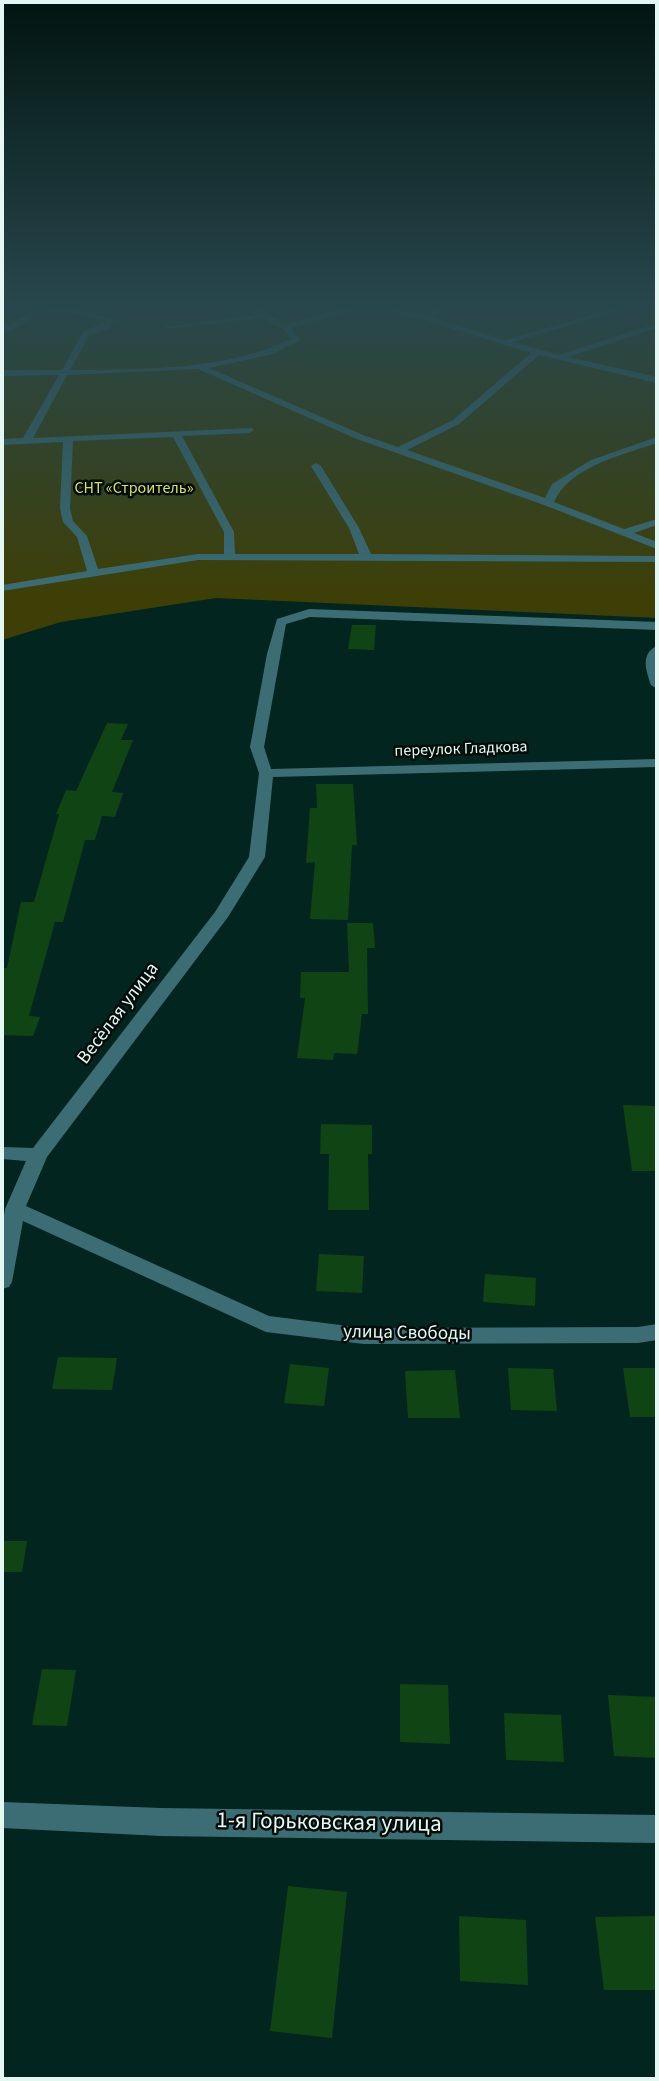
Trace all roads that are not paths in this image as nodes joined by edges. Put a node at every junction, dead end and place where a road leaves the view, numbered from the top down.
1 (46, 403) edge
2 (285, 403) edge
3 (478, 403) edge
4 (249, 430) dead end
5 (176, 433) junction
6 (68, 439) junction
7 (26, 440) junction
8 (657, 440) edge
9 (2, 442) edge
10 (398, 451) junction
11 (316, 466) dead end
12 (548, 503) junction
13 (657, 522) edge
14 (623, 533) junction
15 (657, 546) edge
16 (230, 557) junction
17 (367, 559) junction
18 (657, 559) edge
19 (93, 573) junction
20 (2, 587) edge
21 (657, 626) edge
22 (657, 650) edge
23 (657, 685) edge
24 (657, 763) edge
25 (266, 773) junction
26 (2, 1153) edge
27 (38, 1155) junction
28 (15, 1209) junction
29 (2, 1282) edge
30 (657, 1332) edge
31 (2, 1815) edge
32 (657, 1829) edge

1 - 7 street
2 - 10 street
3 - 10 street
4 - 5 street
5 - 6 street
5 - 16 street
6 - 7 street
6 - 19 street
7 - 9 street
8 - 12 street
10 - 12 street
11 - 17 street
12 - 14 street
13 - 14 street
14 - 15 street
16 - 17 street
16 - 19 street
17 - 18 street
19 - 20 street
21 - 25 street, Весёлая улица
22 - 23 street
24 - 25 street, переулок Гладкова
25 - 27 street, Весёлая улица
26 - 27 street
27 - 28 street, Весёлая улица
28 - 29 street, Весёлая улица
28 - 30 street, улица Свободы
31 - 32 street, 1-я Горьковская улица

